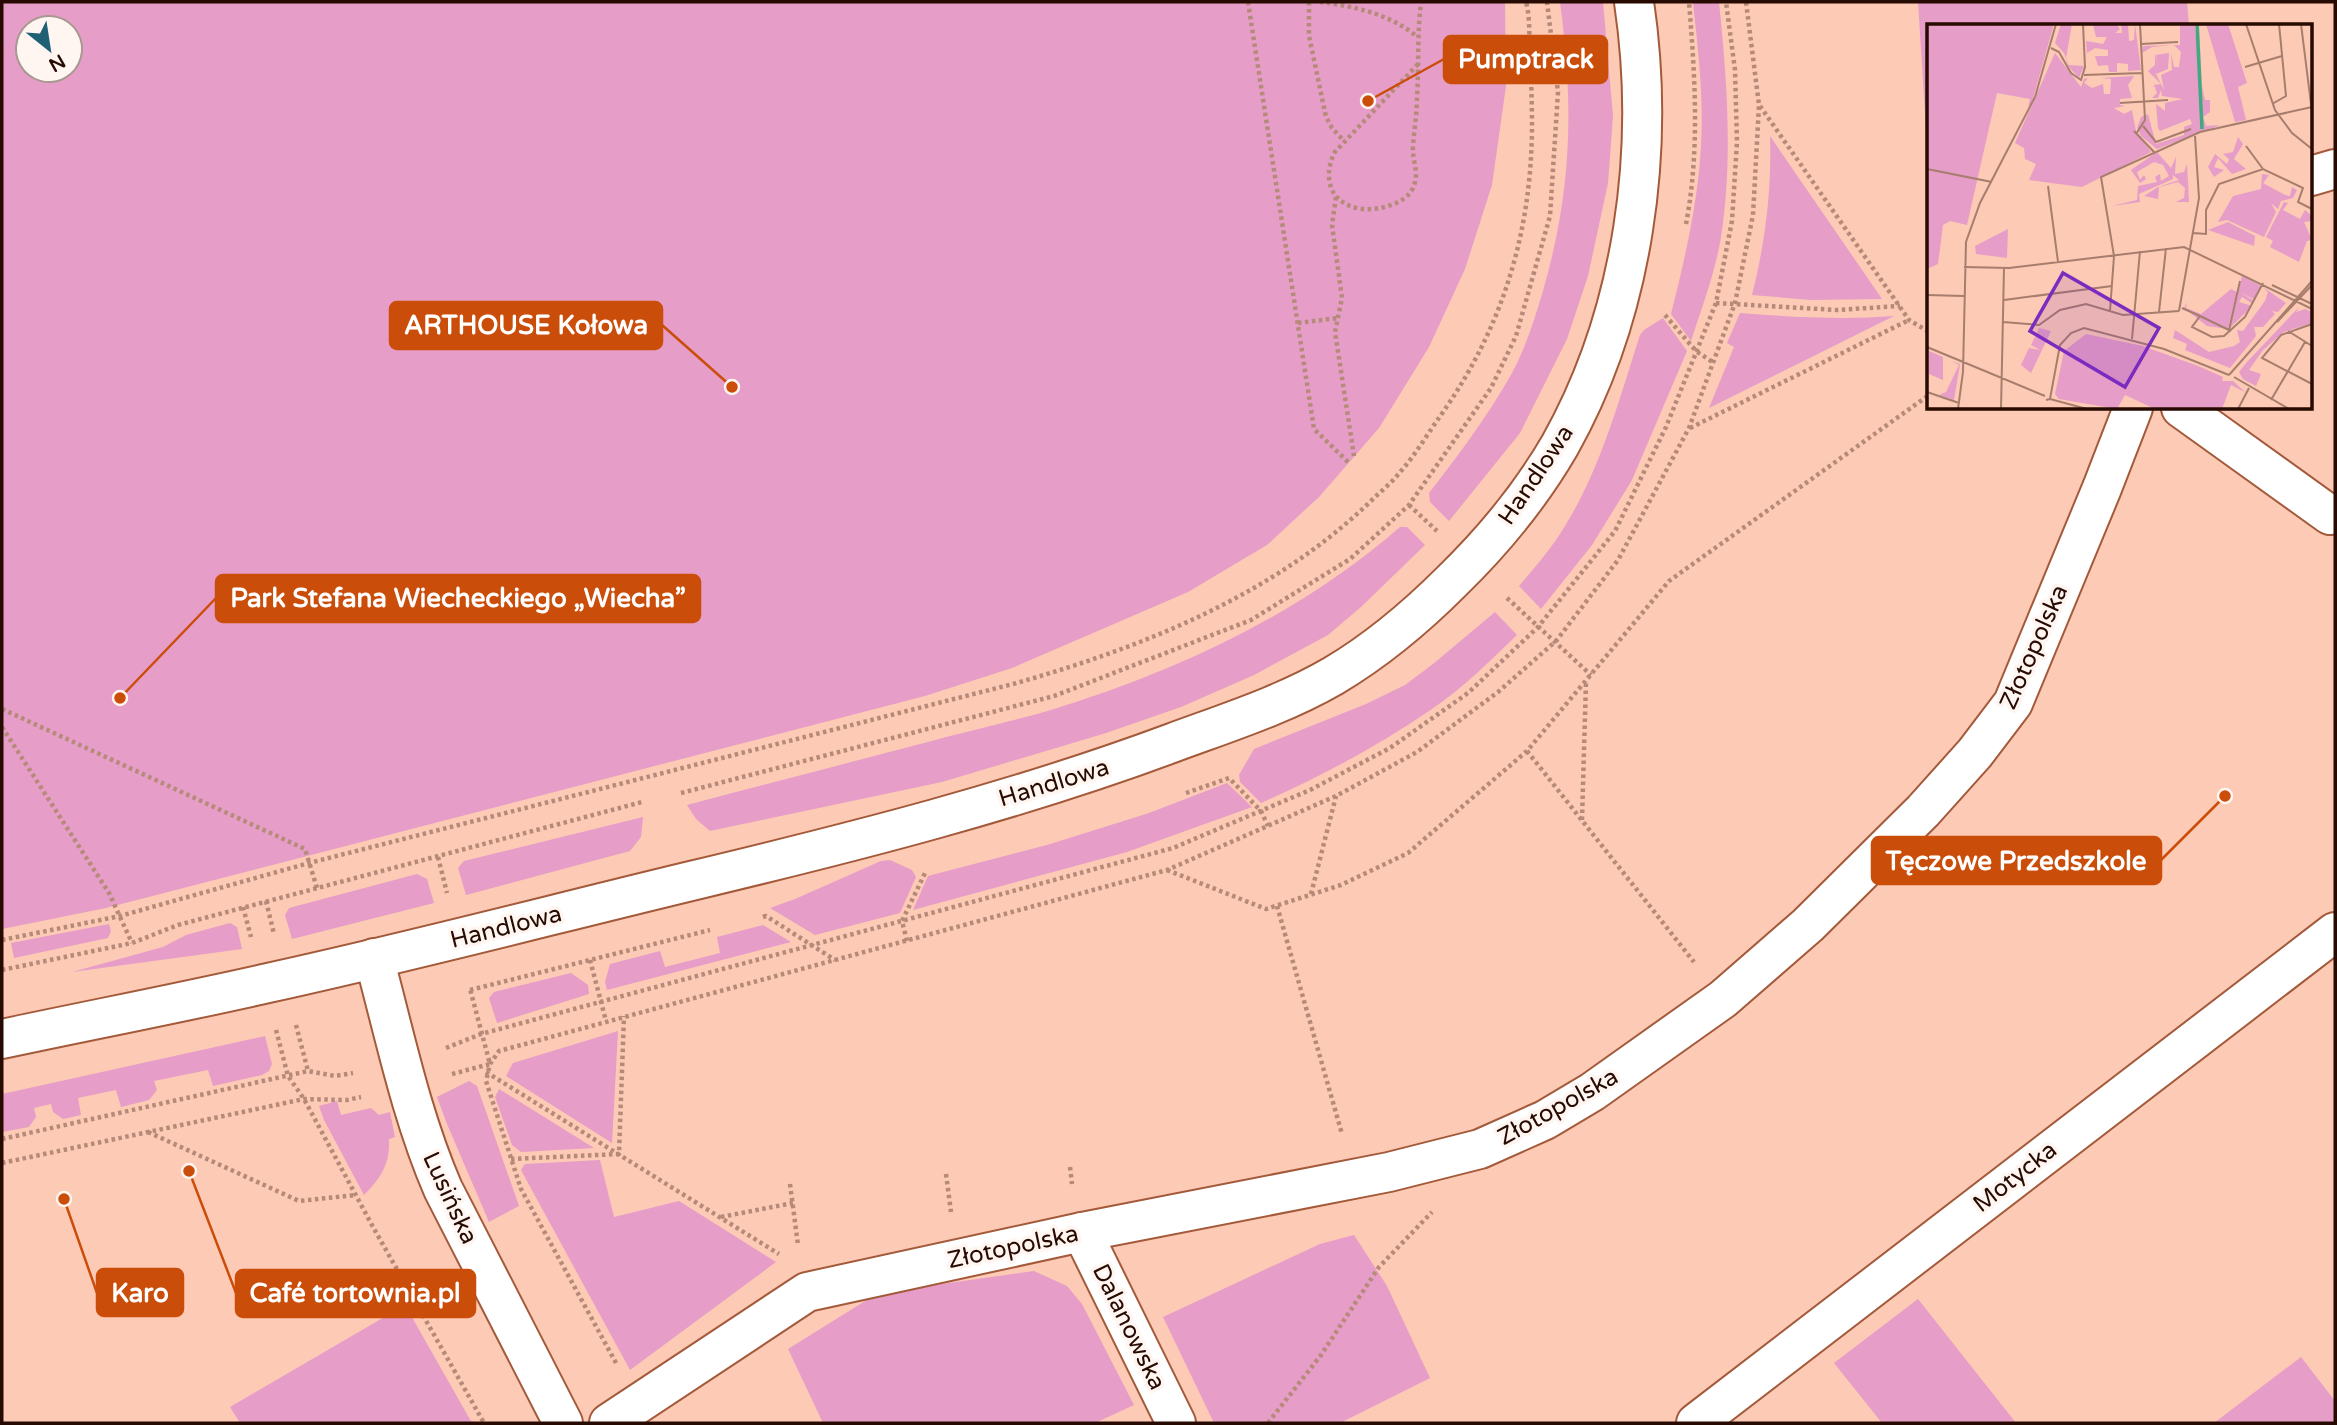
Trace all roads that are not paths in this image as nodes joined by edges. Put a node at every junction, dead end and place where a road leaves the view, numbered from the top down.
1 (1634, 2) edge
2 (2335, 169) edge
3 (2312, 176) edge
4 (2132, 410) edge
5 (2184, 410) edge
6 (2330, 515) dead end
7 (2335, 932) edge
8 (374, 958) junction
9 (2, 1039) edge
10 (1082, 1232) junction
11 (563, 1423) edge
12 (609, 1423) edge
13 (1176, 1423) edge
14 (1696, 1423) edge

1 - 8 street, Handlowa
2 - 3 street
4 - 10 street, Złotopolska
5 - 6 street
7 - 14 street, Motycka
8 - 9 street, Handlowa
8 - 11 street, Lusińska
10 - 12 street, Złotopolska
10 - 13 street, Dalanowska

